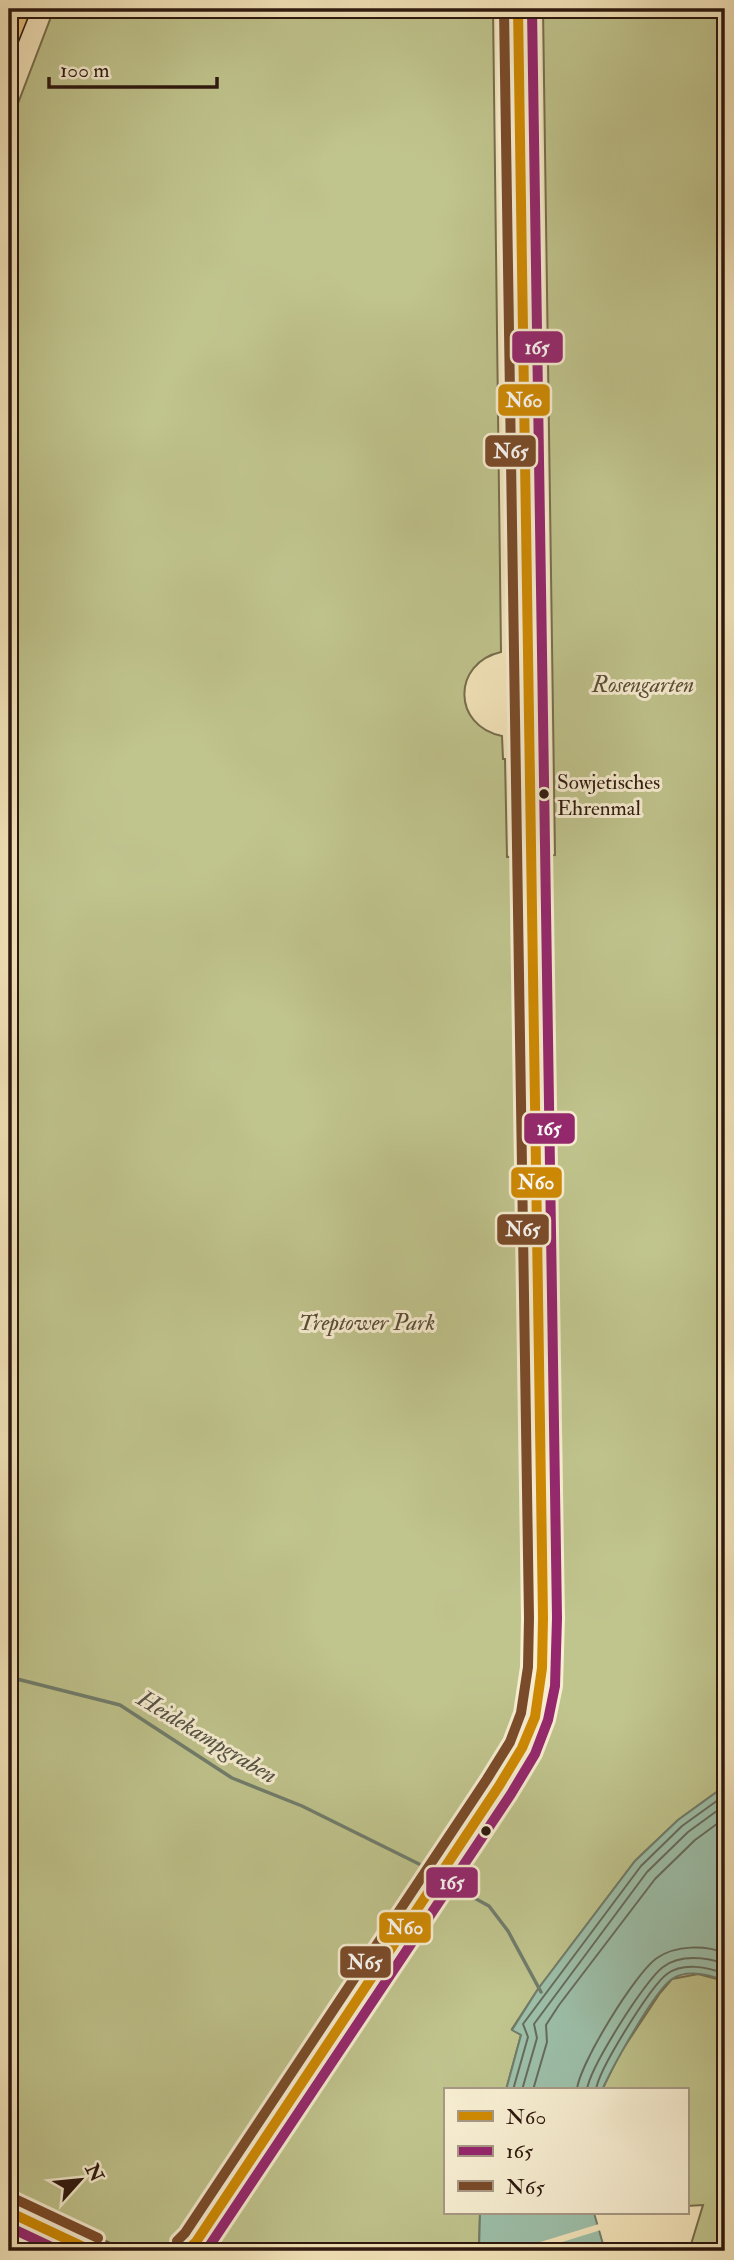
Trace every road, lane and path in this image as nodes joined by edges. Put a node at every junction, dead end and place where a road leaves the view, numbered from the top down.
1 (20, 9) edge
2 (518, 9) edge
3 (9, 39) edge
4 (9, 2212) edge
5 (92, 2251) edge
6 (186, 2251) edge

1 - 3 main road
2 - 6 main road
4 - 5 main road

